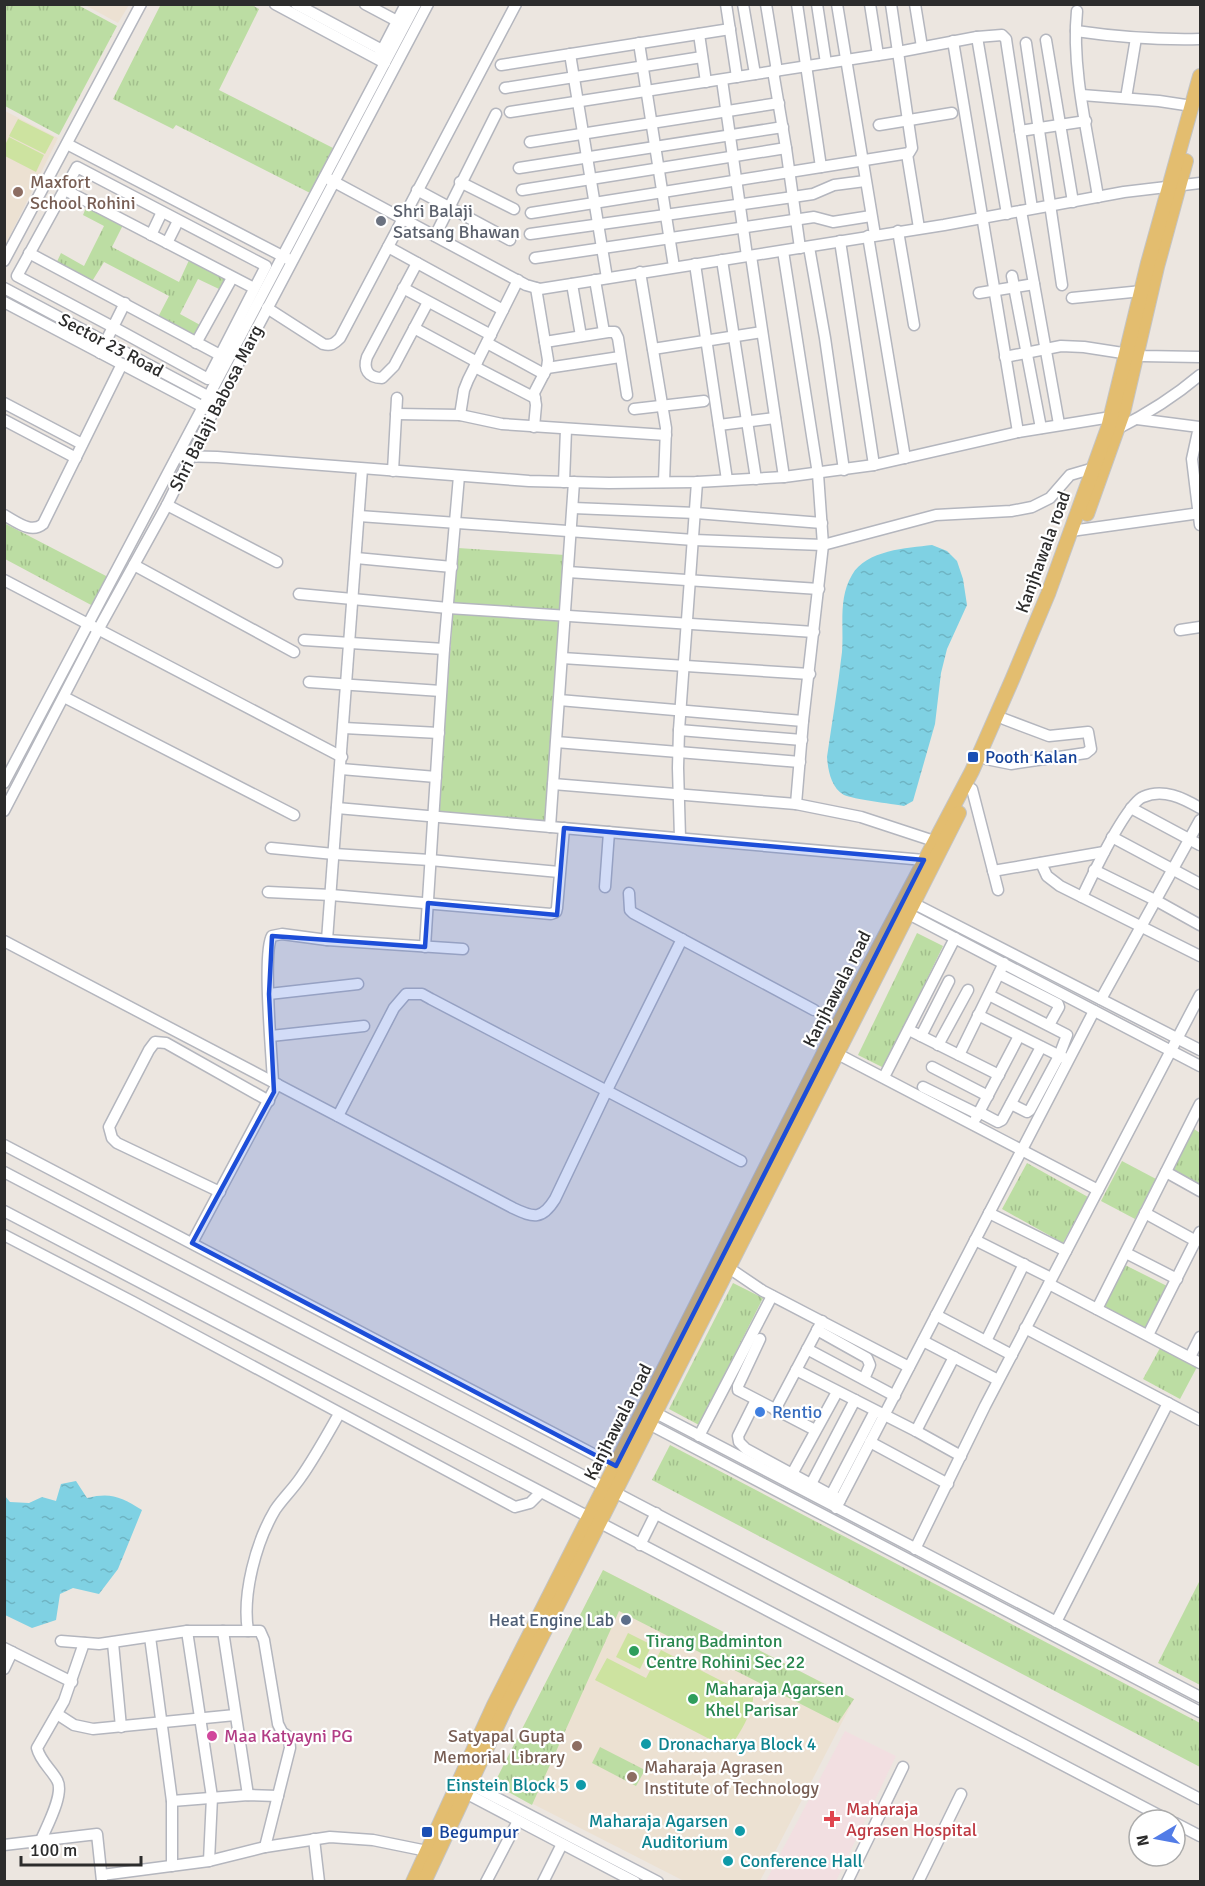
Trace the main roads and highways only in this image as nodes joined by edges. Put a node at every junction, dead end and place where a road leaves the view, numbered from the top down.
1 (1200, 76) edge
2 (1196, 107) edge
3 (1175, 185) junction
4 (1132, 354) junction
5 (1114, 423) junction
6 (1076, 531) junction
7 (906, 906) junction
8 (723, 1264) junction
9 (610, 1488) junction
10 (463, 1786) junction
11 (413, 1881) edge
12 (424, 1881) edge

1 - 2 main road, Kanjhawala road
2 - 3 main road, Kanjhawala road
3 - 4 main road, Kanjhawala road
3 - 4 main road, Kanjhawala road
4 - 5 main road, Kanjhawala road
5 - 6 main road, Kanjhawala road
5 - 6 main road, Kanjhawala road
6 - 7 main road, Kanjhawala road
6 - 7 main road, Kanjhawala road
7 - 8 main road, Kanjhawala road
8 - 9 main road, Kanjhawala road
8 - 9 main road, Kanjhawala road
9 - 10 main road, Kanjhawala road
10 - 11 main road, Kanjhawala road
10 - 12 main road, Kanjhawala road

